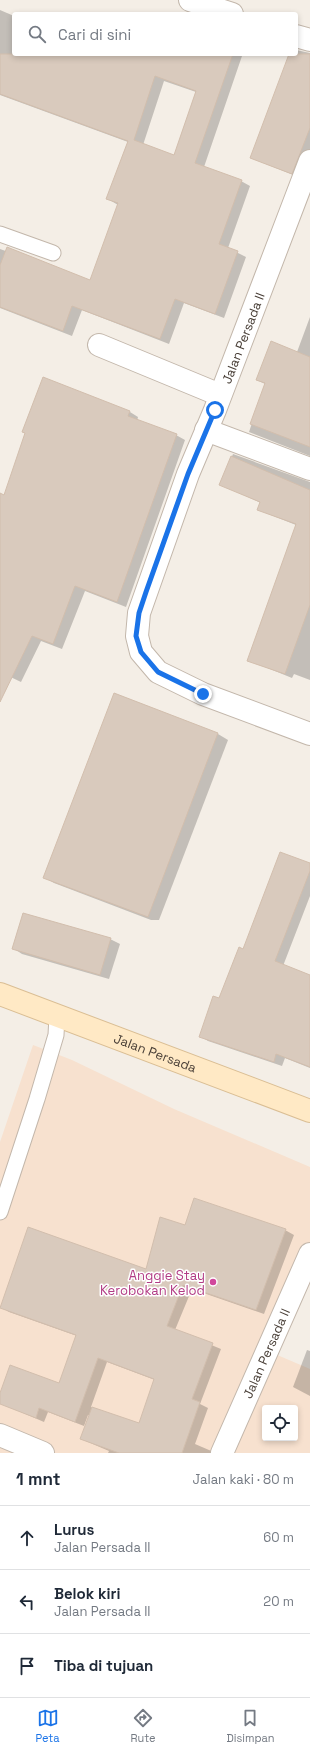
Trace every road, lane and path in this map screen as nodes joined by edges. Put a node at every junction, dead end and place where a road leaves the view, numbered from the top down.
1 (190, 0) edge
2 (226, 12) edge
3 (298, 37) edge
4 (310, 40) edge
5 (310, 161) edge
6 (0, 234) edge
7 (52, 253) dead end
8 (100, 345) dead end
9 (220, 395) junction
10 (206, 430) junction
11 (310, 469) edge
12 (310, 734) edge
13 (0, 994) edge
14 (57, 1016) junction
15 (310, 1111) edge
16 (0, 1212) edge
17 (310, 1254) edge
18 (0, 1435) edge
19 (43, 1453) edge
20 (222, 1453) edge

1 - 2 street
3 - 4 street
5 - 9 street, Jalan Persada II
6 - 7 lane
8 - 9 street
9 - 10 street, Jalan Persada II
10 - 11 street
10 - 12 street, Jalan Persada II
13 - 14 street, Jalan Persada
14 - 15 street, Jalan Persada
14 - 16 lane
17 - 20 street, Jalan Persada II
18 - 19 street

